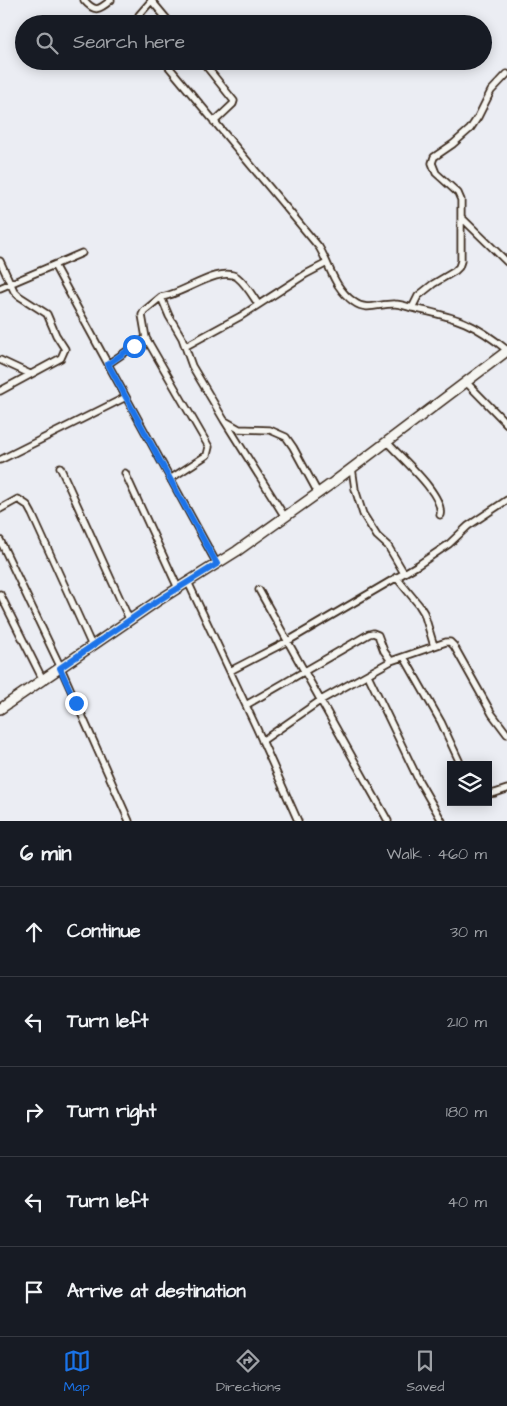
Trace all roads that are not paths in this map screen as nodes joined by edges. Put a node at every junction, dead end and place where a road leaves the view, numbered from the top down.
1 (84, 0) edge
2 (111, 0) edge
3 (152, 0) edge
4 (138, 15) edge
5 (164, 15) edge
6 (171, 70) edge
7 (209, 70) edge
8 (507, 74) edge
9 (214, 122) junction
10 (461, 217) junction
11 (82, 253) dead end
12 (0, 261) edge
13 (507, 262) edge
14 (327, 263) junction
15 (54, 265) junction
16 (10, 284) junction
17 (0, 288) edge
18 (161, 297) junction
19 (258, 304) junction
20 (412, 308) junction
21 (146, 338) junction
22 (186, 346) junction
23 (507, 350) edge
24 (0, 360) edge
25 (108, 364) junction
26 (30, 374) junction
27 (466, 382) junction
28 (0, 391) edge
29 (126, 396) junction
30 (224, 420) junction
31 (507, 424) edge
32 (386, 442) junction
33 (0, 460) edge
34 (60, 467) dead end
35 (352, 468) junction
36 (125, 473) dead end
37 (170, 479) junction
38 (318, 493) junction
39 (507, 500) edge
40 (0, 509) edge
41 (440, 515) dead end
42 (285, 517) junction
43 (0, 540) edge
44 (217, 564) junction
45 (404, 573) junction
46 (396, 578) junction
47 (188, 582) junction
48 (178, 588) junction
49 (259, 590) dead end
50 (0, 594) edge
51 (130, 621) junction
52 (288, 641) junction
53 (92, 646) junction
54 (434, 646) junction
55 (404, 657) junction
56 (392, 661) junction
57 (60, 668) junction
58 (230, 672) junction
59 (305, 672) junction
60 (368, 675) junction
61 (42, 680) junction
62 (321, 700) junction
63 (246, 705) junction
64 (0, 709) edge
65 (507, 720) edge
66 (499, 724) junction
67 (507, 734) edge
68 (262, 741) junction
69 (459, 761) edge
70 (507, 789) edge
71 (492, 793) edge
72 (129, 821) edge
73 (298, 821) edge
74 (388, 821) edge
75 (442, 821) edge

1 - 2 street
3 - 4 street
3 - 5 street
6 - 9 street
7 - 9 street
8 - 10 street
9 - 14 street
10 - 13 street
10 - 20 street
11 - 15 street
12 - 16 street
14 - 19 street
14 - 20 street
15 - 16 street
15 - 25 street
16 - 17 street
16 - 26 street
18 - 19 street
18 - 21 street
18 - 22 street
19 - 22 street
20 - 23 street
21 - 25 street
21 - 37 street
22 - 30 street
23 - 27 main road
24 - 26 street
25 - 29 street
26 - 28 street
27 - 31 street
27 - 32 main road
29 - 33 street
29 - 37 street
30 - 38 street
30 - 42 street
32 - 35 main road
32 - 41 street
34 - 51 street
35 - 38 main road
35 - 45 street
36 - 48 street
37 - 44 street
38 - 42 main road
39 - 45 street
40 - 53 street
42 - 44 main road
43 - 57 street
44 - 47 main road
45 - 46 street
46 - 52 street
46 - 54 street
47 - 48 main road
47 - 58 street
48 - 51 main road
49 - 52 street
50 - 61 street
51 - 53 main road
52 - 58 street
52 - 59 street
53 - 57 main road
54 - 55 street
54 - 66 street
55 - 56 street
55 - 69 street
56 - 59 street
56 - 60 street
57 - 61 main road
57 - 72 street
58 - 63 street
59 - 62 street
59 - 63 street
60 - 62 street
60 - 75 street
61 - 64 main road
62 - 68 street
62 - 74 street
63 - 68 street
65 - 66 street
66 - 67 street
68 - 73 street
70 - 71 street

